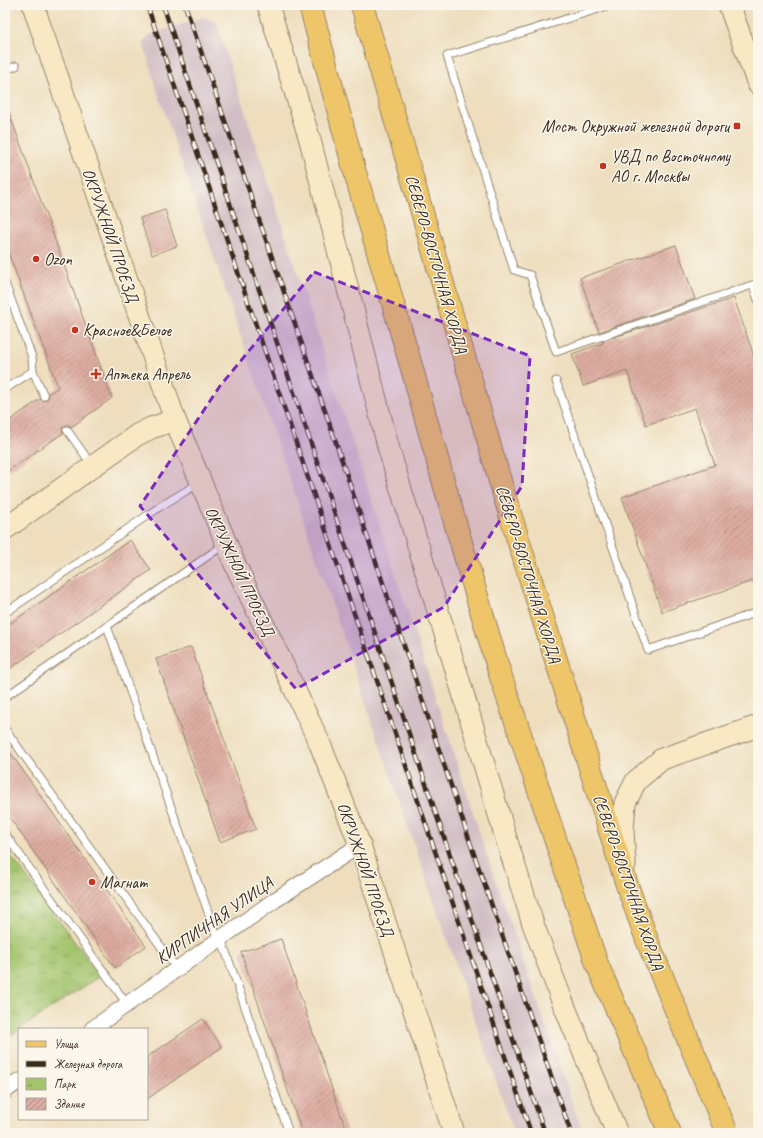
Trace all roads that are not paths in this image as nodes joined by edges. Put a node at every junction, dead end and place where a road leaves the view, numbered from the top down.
1 (33, 5) edge
2 (268, 5) edge
3 (310, 5) edge
4 (362, 5) edge
5 (610, 5) edge
6 (729, 5) edge
7 (16, 66) dead end
8 (5, 70) edge
9 (758, 84) edge
10 (5, 283) edge
11 (755, 284) edge
12 (758, 300) edge
13 (33, 370) junction
14 (556, 381) dead end
15 (5, 389) edge
16 (44, 396) dead end
17 (175, 420) junction
18 (67, 430) dead end
19 (94, 466) junction
20 (200, 483) junction
21 (5, 529) edge
22 (226, 543) junction
23 (758, 612) edge
24 (5, 613) edge
25 (107, 626) junction
26 (5, 697) edge
27 (758, 726) edge
28 (5, 728) edge
29 (5, 834) edge
30 (360, 845) junction
31 (626, 882) junction
32 (220, 939) junction
33 (176, 969) junction
34 (127, 1004) junction
35 (93, 1028) edge
36 (18, 1082) edge
37 (5, 1091) edge
38 (289, 1133) edge
39 (454, 1133) edge
40 (617, 1133) edge
41 (670, 1133) edge
42 (727, 1133) edge

1 - 17 main road, ОКРУЖНОЙ ПРОЕЗД
2 - 40 main road
3 - 41 main road
4 - 31 main road, СЕВЕРО-ВОСТОЧНАЯ ХОРДА
5 - 11 lane
6 - 9 main road
7 - 8 lane
10 - 13 lane
11 - 12 lane
13 - 15 lane
13 - 16 lane
14 - 23 lane
17 - 19 main road
17 - 20 main road, ОКРУЖНОЙ ПРОЕЗД
18 - 19 lane
19 - 21 main road
20 - 22 main road, ОКРУЖНОЙ ПРОЕЗД
20 - 24 lane
22 - 25 lane
22 - 30 main road, ОКРУЖНОЙ ПРОЕЗД
25 - 26 lane
25 - 32 lane
27 - 31 main road
28 - 33 lane
29 - 34 lane
30 - 32 street, КИРПИЧНАЯ УЛИЦА
30 - 39 main road, ОКРУЖНОЙ ПРОЕЗД
31 - 42 main road, СЕВЕРО-ВОСТОЧНАЯ ХОРДА
32 - 33 street, КИРПИЧНАЯ УЛИЦА
32 - 38 lane
33 - 34 street, КИРПИЧНАЯ УЛИЦА
34 - 35 street, КИРПИЧНАЯ УЛИЦА
36 - 37 street

